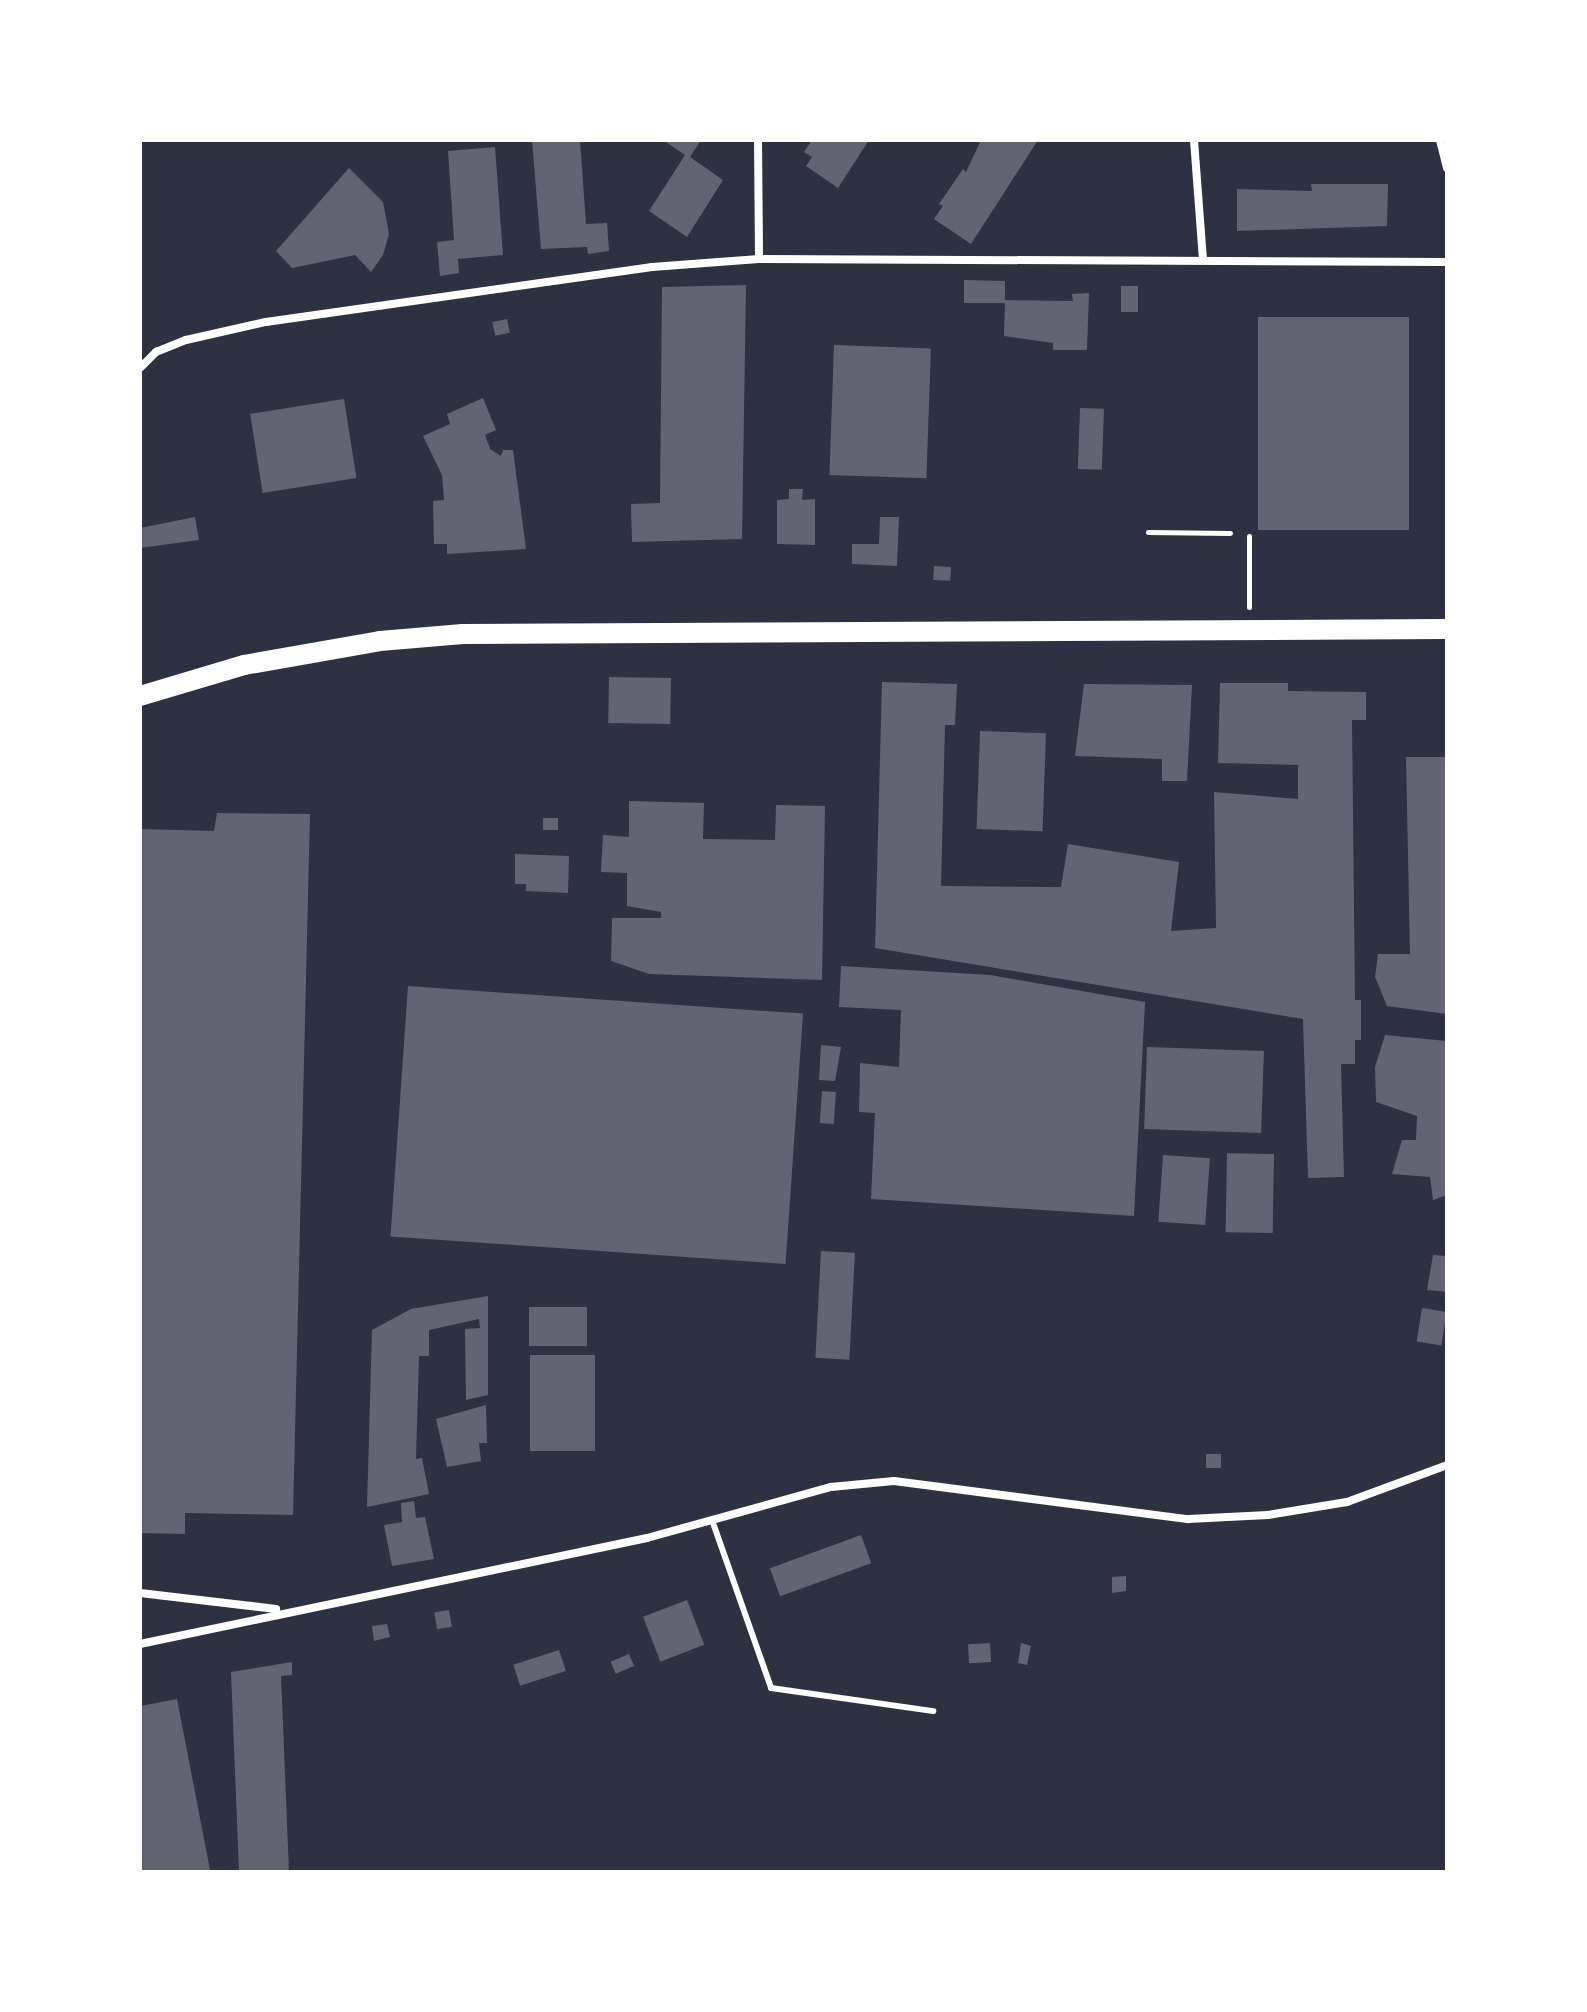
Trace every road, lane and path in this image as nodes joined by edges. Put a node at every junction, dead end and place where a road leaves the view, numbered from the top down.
1 (758, 140) edge
2 (1194, 140) edge
3 (1440, 140) edge
4 (1447, 168) edge
5 (759, 259) junction
6 (1203, 260) junction
7 (1447, 262) edge
8 (140, 368) edge
9 (1148, 532) dead end
10 (1230, 533) dead end
11 (1249, 536) dead end
12 (1447, 629) edge
13 (1249, 630) junction
14 (140, 696) edge
15 (1447, 1465) edge
16 (712, 1520) junction
17 (140, 1593) edge
18 (284, 1610) junction
19 (140, 1644) edge
20 (933, 1711) dead end

1 - 5 street
2 - 6 street
3 - 4 street
5 - 6 street
5 - 8 street
6 - 7 street
9 - 10 path
11 - 13 path
12 - 13 main road
13 - 14 main road
15 - 16 street
16 - 18 street
16 - 20 lane
17 - 18 street
18 - 19 street

